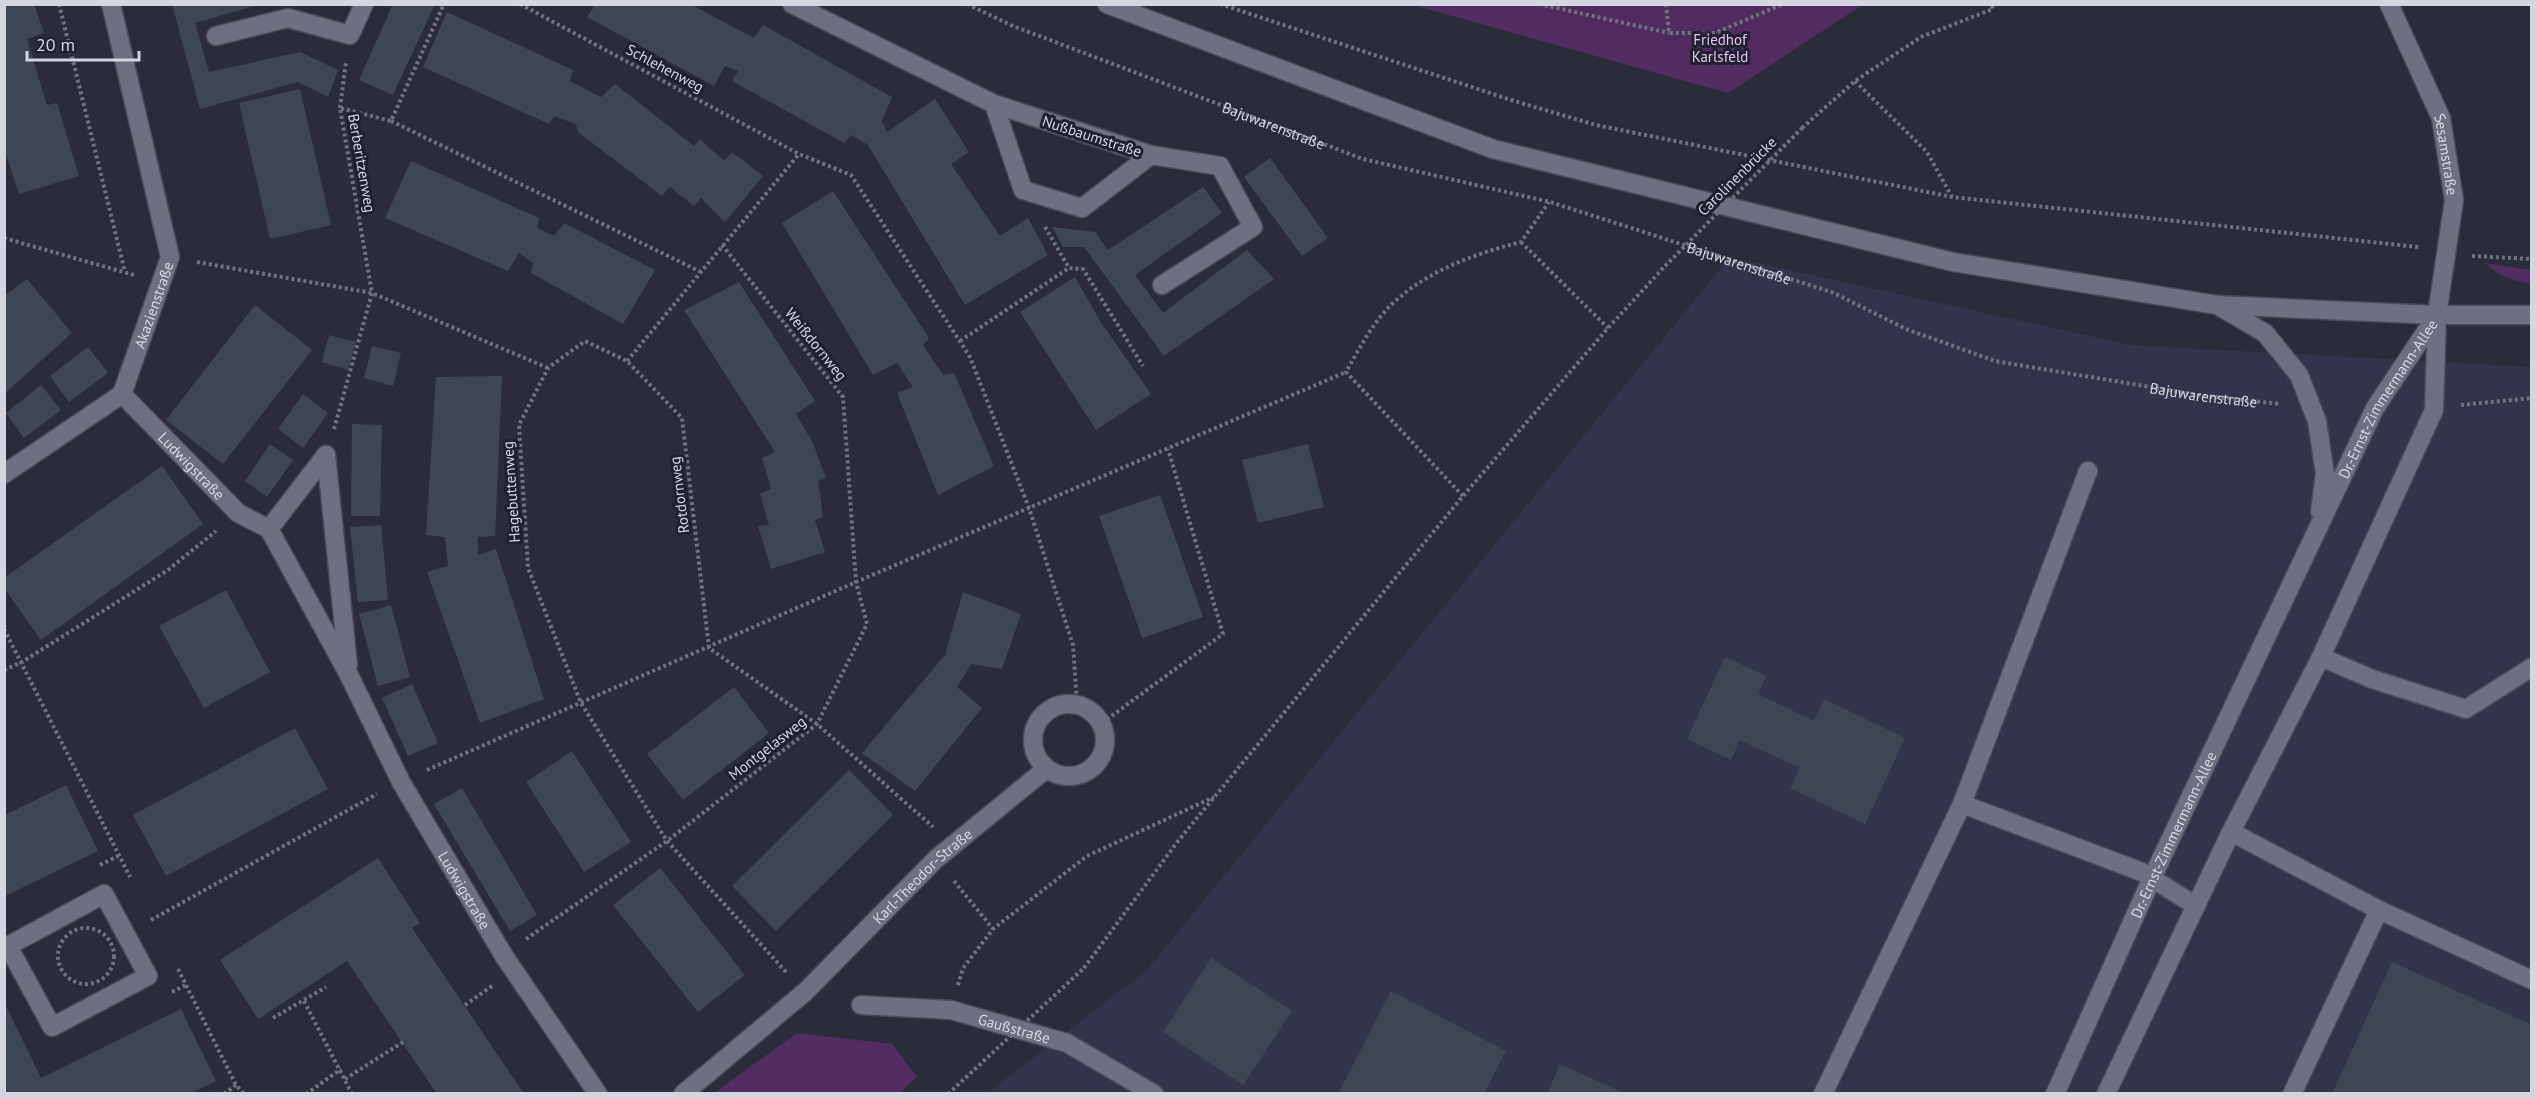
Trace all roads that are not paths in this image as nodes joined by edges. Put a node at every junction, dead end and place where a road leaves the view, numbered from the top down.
1 (111, 4) edge
2 (364, 4) edge
3 (792, 4) edge
4 (1107, 4) edge
5 (2389, 4) edge
6 (216, 36) dead end
7 (994, 104) junction
8 (1151, 155) junction
9 (1162, 285) dead end
10 (2217, 305) junction
11 (2437, 315) junction
12 (2532, 315) edge
13 (122, 394) junction
14 (2088, 471) dead end
15 (4, 474) edge
16 (269, 529) junction
17 (2318, 529) junction
18 (2321, 657) junction
19 (2532, 667) edge
20 (349, 675) junction
21 (1046, 769) junction
22 (1962, 804) junction
23 (2231, 832) junction
24 (2152, 878) junction
25 (104, 894) joint
26 (2196, 906) junction
27 (2379, 910) junction
28 (2532, 980) edge
29 (861, 1005) dead end
30 (598, 1094) edge
31 (683, 1094) edge
32 (1154, 1094) edge
33 (1823, 1094) edge
34 (2055, 1094) edge
35 (2106, 1094) edge
36 (2292, 1094) edge

1 - 13 street, Akazienstraße
2 - 6 street
3 - 7 street, Nußbaumstraße
4 - 10 street
5 - 11 street, Sesamstraße
7 - 8 street, Nußbaumstraße
7 - 8 street, Nußbaumstraße
8 - 9 street
10 - 11 street
10 - 17 street
11 - 12 street
11 - 17 street, Dr.-Ernst-Zimmermann-Allee
11 - 18 street, Dr.-Ernst-Zimmermann-Allee
13 - 15 street
13 - 16 street, Ludwigstraße
14 - 22 street
16 - 20 street, Ludwigstraße
16 - 20 street, Ludwigstraße
17 - 24 street, Dr.-Ernst-Zimmermann-Allee
18 - 19 street
18 - 23 street, Dr.-Ernst-Zimmermann-Allee
20 - 30 street, Ludwigstraße
21 - 21 street
21 - 31 street, Karl-Theodor-Straße
22 - 24 street
22 - 33 street
23 - 26 street, Dr.-Ernst-Zimmermann-Allee
23 - 27 street
24 - 26 street
24 - 34 street, Dr.-Ernst-Zimmermann-Allee
25 - 25 street
26 - 35 street, Dr.-Ernst-Zimmermann-Allee
27 - 28 street
27 - 36 street
29 - 32 street, Gaußstraße

